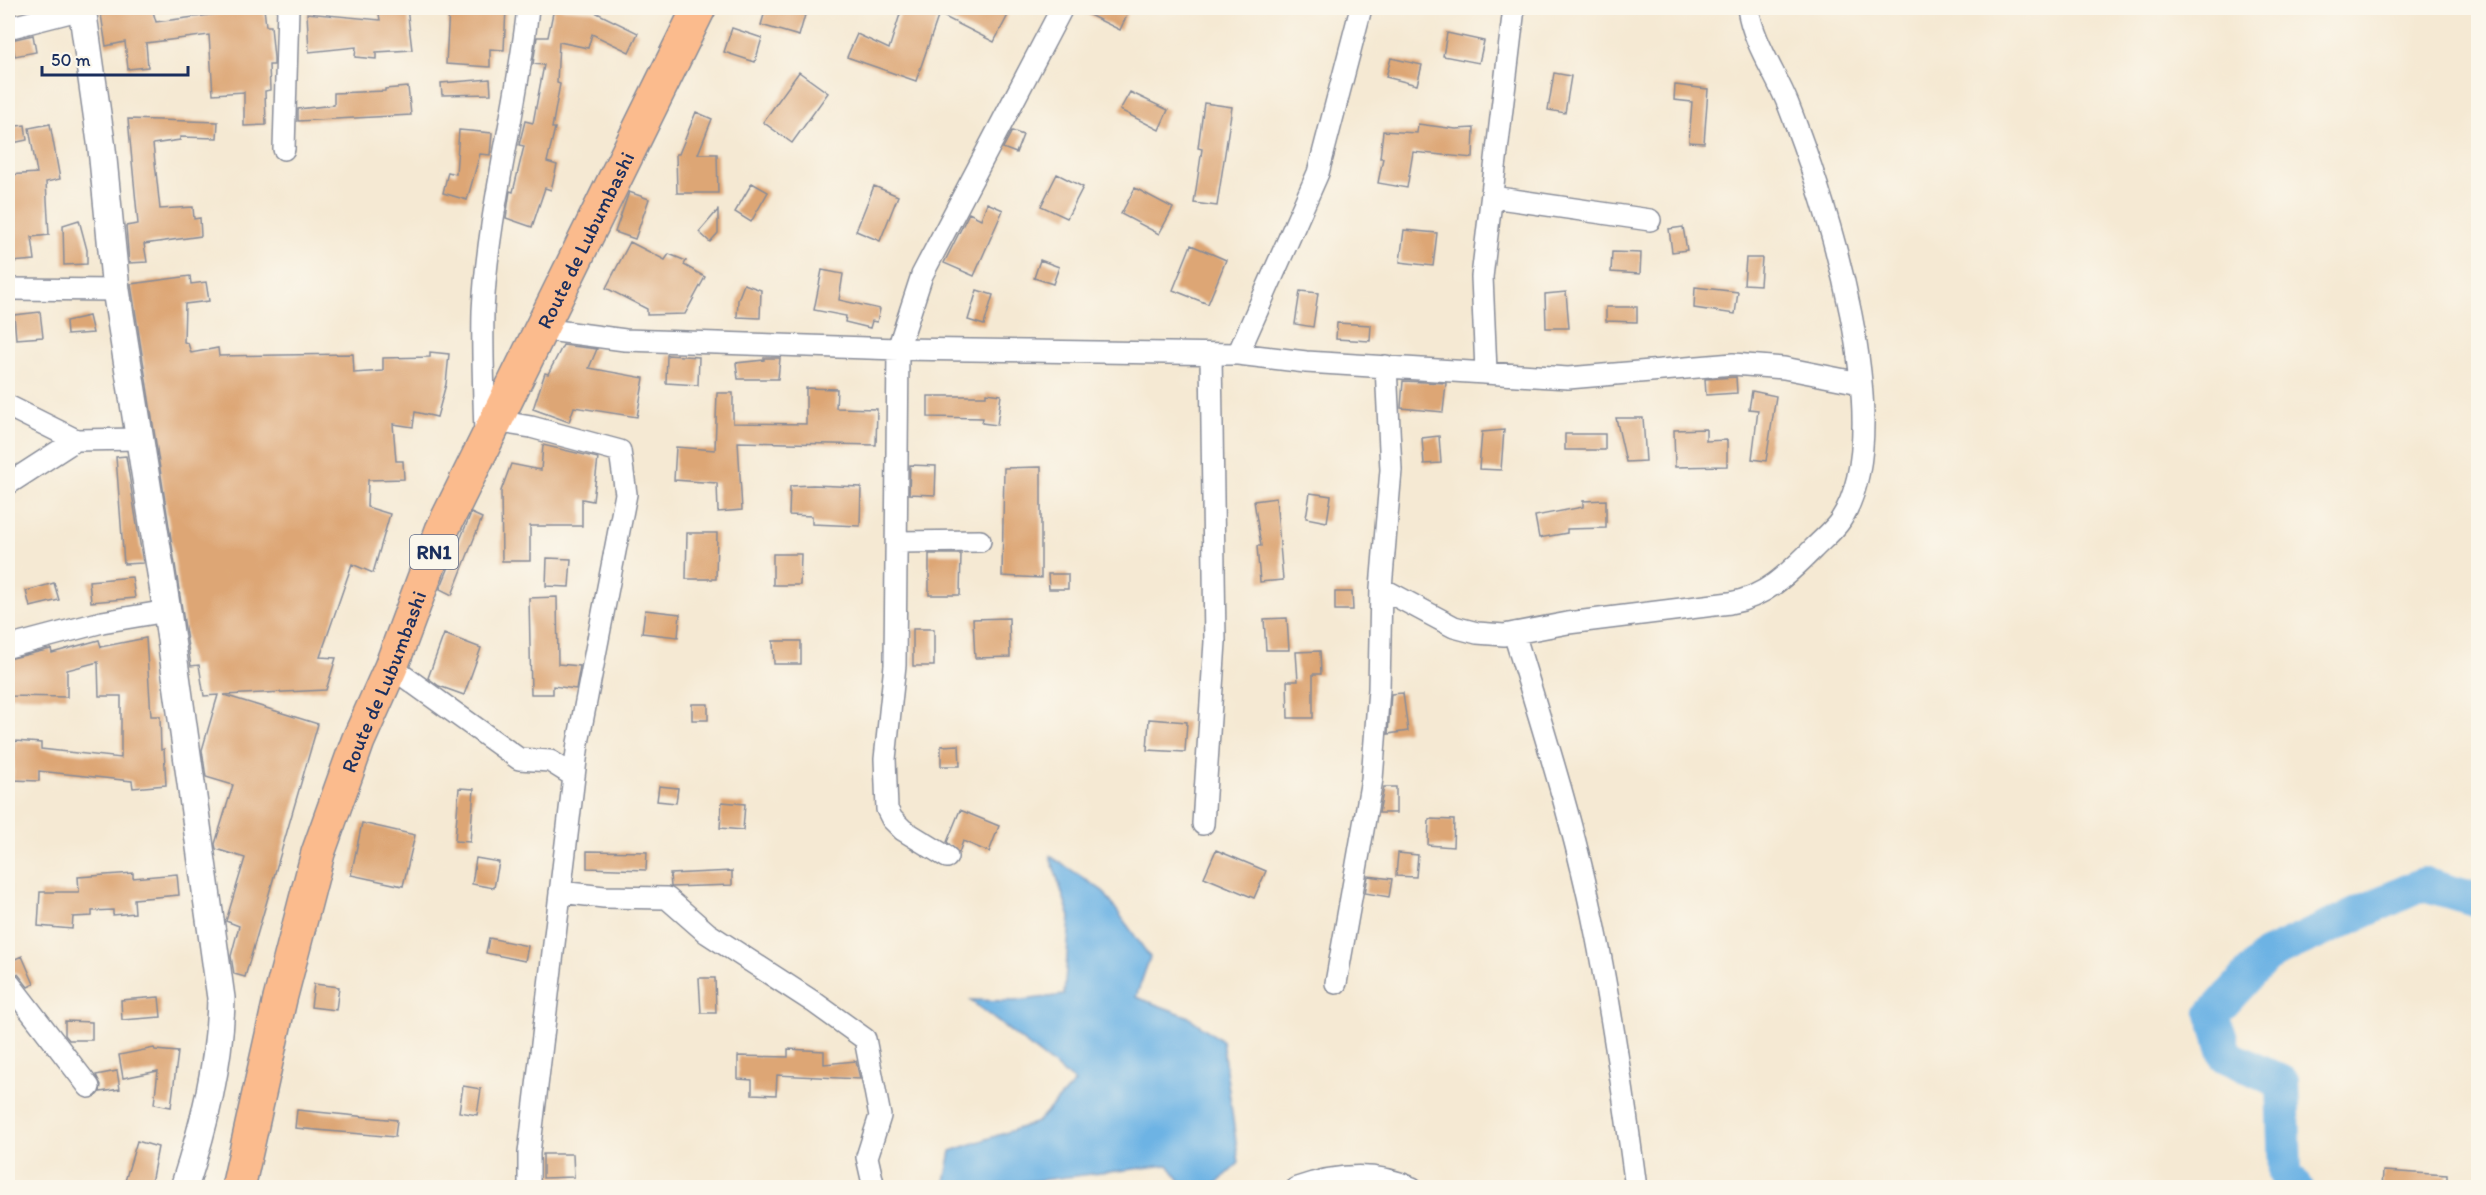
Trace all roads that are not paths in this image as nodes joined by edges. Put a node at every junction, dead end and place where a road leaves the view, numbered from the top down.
1 (82, 8) edge
2 (288, 8) edge
3 (528, 8) edge
4 (699, 8) edge
5 (1062, 8) edge
6 (1361, 8) edge
7 (1514, 8) edge
8 (1749, 8) edge
9 (8, 28) edge
10 (284, 149) dead end
11 (1492, 197) junction
12 (1650, 220) dead end
13 (8, 289) edge
14 (116, 290) junction
15 (541, 329) junction
16 (898, 349) junction
17 (1211, 354) junction
18 (1238, 354) junction
19 (1386, 366) junction
20 (1486, 371) junction
21 (1860, 383) junction
22 (8, 406) edge
23 (490, 432) junction
24 (140, 439) junction
25 (76, 440) junction
26 (8, 484) edge
27 (980, 541) dead end
28 (897, 542) junction
29 (1381, 588) junction
30 (167, 611) junction
31 (1514, 633) junction
32 (8, 647) edge
33 (390, 667) junction
34 (574, 776) junction
35 (1203, 824) dead end
36 (947, 857) dead end
37 (560, 892) junction
38 (8, 982) edge
39 (1336, 983) dead end
40 (89, 1087) dead end
41 (184, 1188) edge
42 (238, 1188) edge
43 (529, 1188) edge
44 (874, 1188) edge
45 (1297, 1188) edge
46 (1412, 1188) edge
47 (1636, 1188) edge

1 - 9 street
1 - 14 street
2 - 10 street
3 - 23 street
4 - 15 highway, Route de Lubumbashi / RN1
5 - 16 street
6 - 18 street
7 - 11 street
8 - 21 street
11 - 12 street
11 - 20 street
13 - 14 street
14 - 24 street
15 - 16 street
15 - 23 highway, Route de Lubumbashi / RN1
16 - 17 street
16 - 28 street
17 - 18 street
17 - 35 street
18 - 19 street
19 - 20 street
19 - 29 street
20 - 21 street
21 - 31 street
22 - 25 street
23 - 33 highway, Route de Lubumbashi / RN1
23 - 34 street
24 - 25 street
24 - 30 street
25 - 26 street
27 - 28 street
28 - 36 street
29 - 31 street
29 - 39 street
30 - 32 street
30 - 41 street
31 - 47 street
33 - 34 street
33 - 42 highway, Route de Lubumbashi / RN1
34 - 37 street
37 - 43 street
37 - 44 street
38 - 40 street
45 - 46 street

